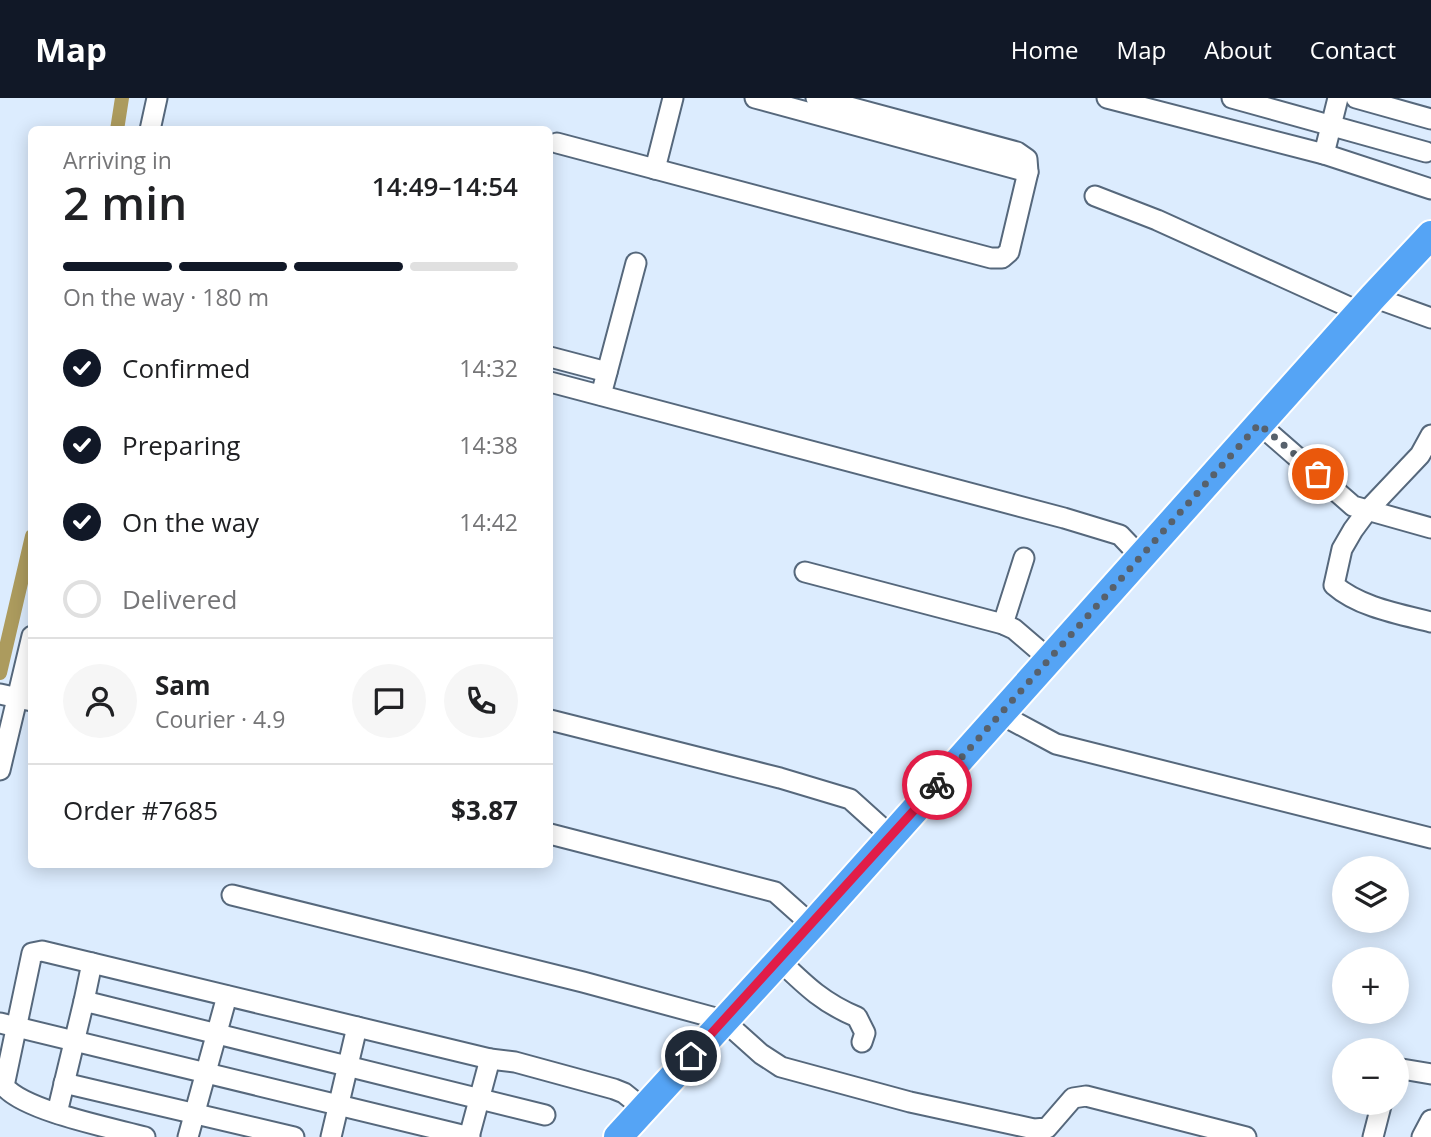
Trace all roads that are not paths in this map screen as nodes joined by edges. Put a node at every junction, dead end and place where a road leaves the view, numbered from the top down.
1 (157, 98) edge
2 (673, 98) edge
3 (755, 98) edge
4 (816, 98) edge
5 (1232, 98) edge
6 (1338, 98) edge
7 (1356, 98) edge
8 (1120, 100) edge
9 (1431, 119) edge
10 (1332, 124) junction
11 (151, 126) edge
12 (1224, 128) junction
13 (557, 143) dead end
14 (1428, 147) edge
15 (1324, 154) junction
16 (655, 169) junction
17 (1028, 172) junction
18 (1406, 181) junction
19 (1431, 189) edge
20 (1095, 196) dead end
21 (1431, 235) edge
22 (636, 263) dead end
23 (1366, 305) junction
24 (1431, 318) edge
25 (553, 358) edge
26 (607, 372) junction
27 (553, 383) edge
28 (601, 395) junction
29 (1259, 424) junction
30 (1431, 435) edge
31 (1367, 510) junction
32 (1431, 528) edge
33 (1141, 557) junction
34 (1024, 558) dead end
35 (805, 572) dead end
36 (1431, 622) edge
37 (1003, 624) junction
38 (28, 651) edge
39 (1049, 659) junction
40 (16, 697) edge
41 (1000, 714) junction
42 (553, 721) edge
43 (0, 770) edge
44 (553, 835) edge
45 (891, 836) junction
46 (1431, 838) edge
47 (232, 895) dead end
48 (812, 925) junction
49 (779, 960) junction
50 (92, 963) junction
51 (228, 996) junction
52 (84, 1001) junction
53 (723, 1020) junction
54 (8, 1025) edge
55 (357, 1027) junction
56 (217, 1034) junction
57 (74, 1040) junction
58 (862, 1042) dead end
59 (490, 1059) junction
60 (349, 1067) junction
61 (1409, 1070) edge
62 (206, 1073) junction
63 (1431, 1074) edge
64 (64, 1083) junction
65 (479, 1099) junction
66 (340, 1105) junction
67 (644, 1109) junction
68 (195, 1112) junction
69 (57, 1113) junction
70 (545, 1115) dead end
71 (1379, 1115) edge
72 (1431, 1120) edge
73 (145, 1137) edge
74 (188, 1137) edge
75 (295, 1137) edge
76 (331, 1137) edge
77 (469, 1137) edge
78 (618, 1137) edge
79 (1246, 1137) edge
80 (1373, 1137) edge
81 (1422, 1137) edge

1 - 11 street
2 - 16 street
3 - 17 street
4 - 17 street
5 - 10 street
5 - 12 street
6 - 10 street
7 - 9 street
8 - 12 street
10 - 14 street
10 - 15 street
12 - 15 street
13 - 16 street
14 - 18 street
15 - 18 street
16 - 17 street
18 - 19 street
20 - 23 street
21 - 23 highway
22 - 26 street
23 - 24 street
23 - 29 highway
25 - 26 street
26 - 28 street
27 - 28 street
28 - 33 street
29 - 31 street
29 - 33 highway
30 - 31 street
31 - 32 street
31 - 36 street
33 - 39 highway
34 - 37 street
35 - 37 street
37 - 39 street
38 - 40 street
39 - 41 highway
40 - 43 street
41 - 45 highway
41 - 46 street
42 - 45 street
44 - 48 street
45 - 48 highway
47 - 53 street
48 - 49 highway
49 - 53 highway
49 - 58 street
50 - 51 street
50 - 52 street
50 - 54 street
51 - 55 street
51 - 56 street
52 - 56 street
52 - 57 street
53 - 67 highway
53 - 79 street
54 - 57 street
54 - 69 street
55 - 59 street
55 - 60 street
56 - 60 street
56 - 62 street
57 - 62 street
57 - 64 street
59 - 65 street
59 - 67 street
60 - 65 street
60 - 66 street
61 - 63 street
62 - 66 street
62 - 68 street
64 - 68 street
64 - 69 street
65 - 70 street
65 - 77 street
66 - 76 street
66 - 77 street
67 - 78 highway
68 - 74 street
68 - 75 street
69 - 73 street
71 - 80 street
72 - 81 street

